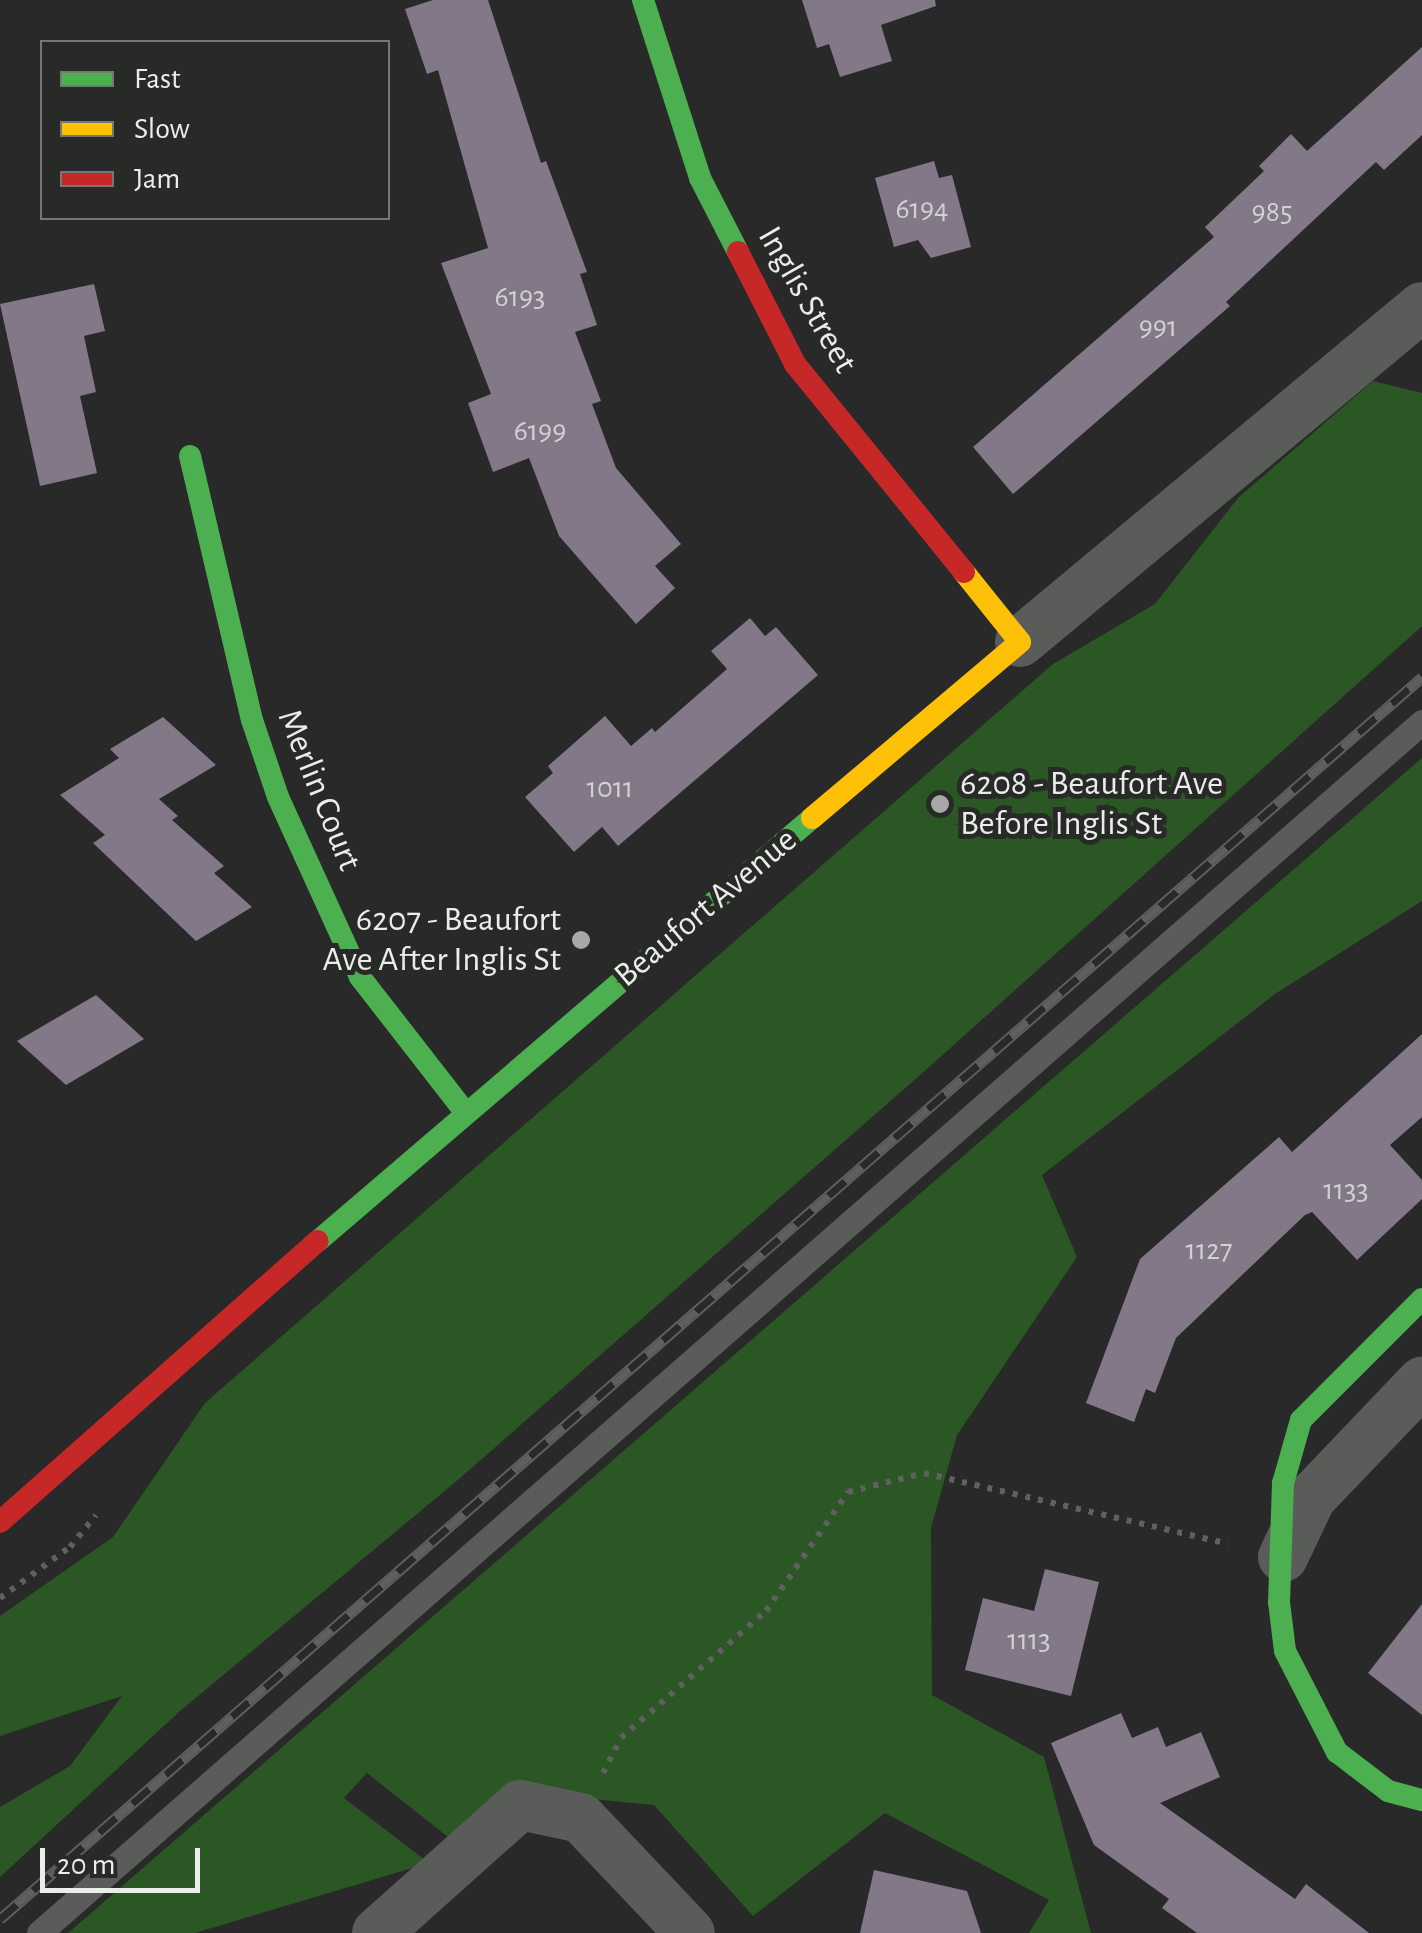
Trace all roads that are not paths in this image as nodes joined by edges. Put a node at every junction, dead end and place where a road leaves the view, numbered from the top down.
1 (643, 0) edge
2 (1422, 306) edge
3 (190, 456) dead end
4 (1020, 642) junction
5 (1422, 722) edge
6 (464, 1112) junction
7 (1422, 1299) edge
8 (1422, 1382) edge
9 (0, 1522) edge
10 (1283, 1557) junction
11 (1422, 1800) edge
12 (39, 1933) edge
13 (377, 1933) edge
14 (690, 1933) edge

1 - 4 street, Inglis Street
2 - 4 street, Beaufort Avenue
3 - 6 street, Merlin Court
4 - 6 street, Beaufort Avenue
5 - 12 lane
6 - 9 street, Beaufort Avenue
7 - 10 street
8 - 10 street
10 - 11 street
13 - 14 street

